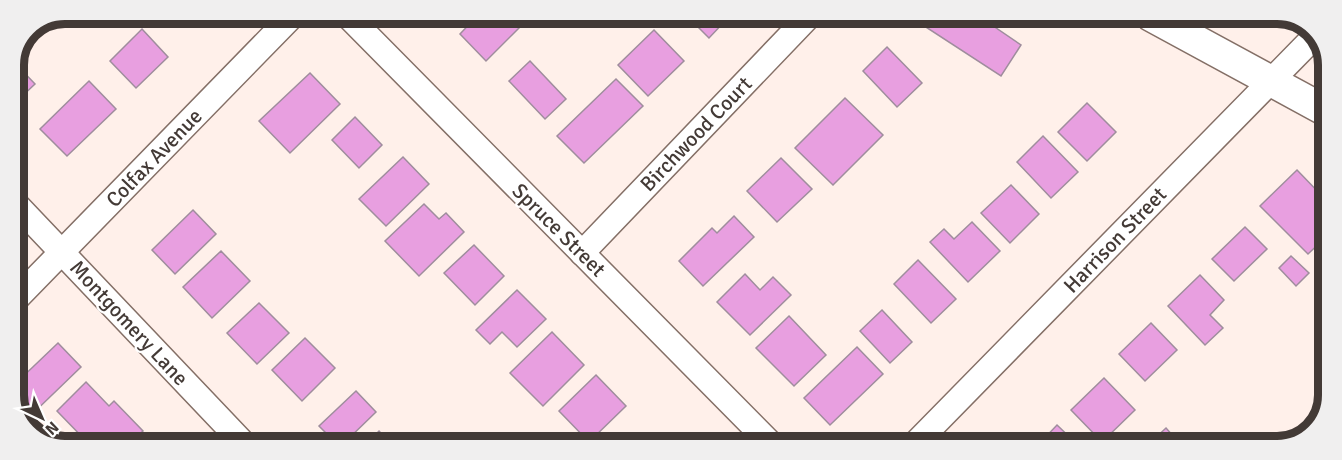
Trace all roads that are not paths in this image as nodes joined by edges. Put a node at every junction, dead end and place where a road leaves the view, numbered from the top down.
1 (284, 24) edge
2 (356, 24) edge
3 (801, 24) edge
4 (1165, 24) edge
5 (1310, 41) edge
6 (1270, 82) junction
7 (1318, 107) edge
8 (24, 212) edge
9 (62, 252) junction
10 (582, 253) junction
11 (24, 291) edge
12 (236, 436) edge
13 (763, 436) edge
14 (923, 436) edge

1 - 9 street, Colfax Avenue
2 - 10 street, Spruce Street
3 - 10 street, Birchwood Court
4 - 6 main road
5 - 6 street, Harrison Street
6 - 7 main road
6 - 14 street, Harrison Street
8 - 9 street, Montgomery Lane
9 - 11 street, Colfax Avenue
9 - 12 street, Montgomery Lane
10 - 13 street, Spruce Street

